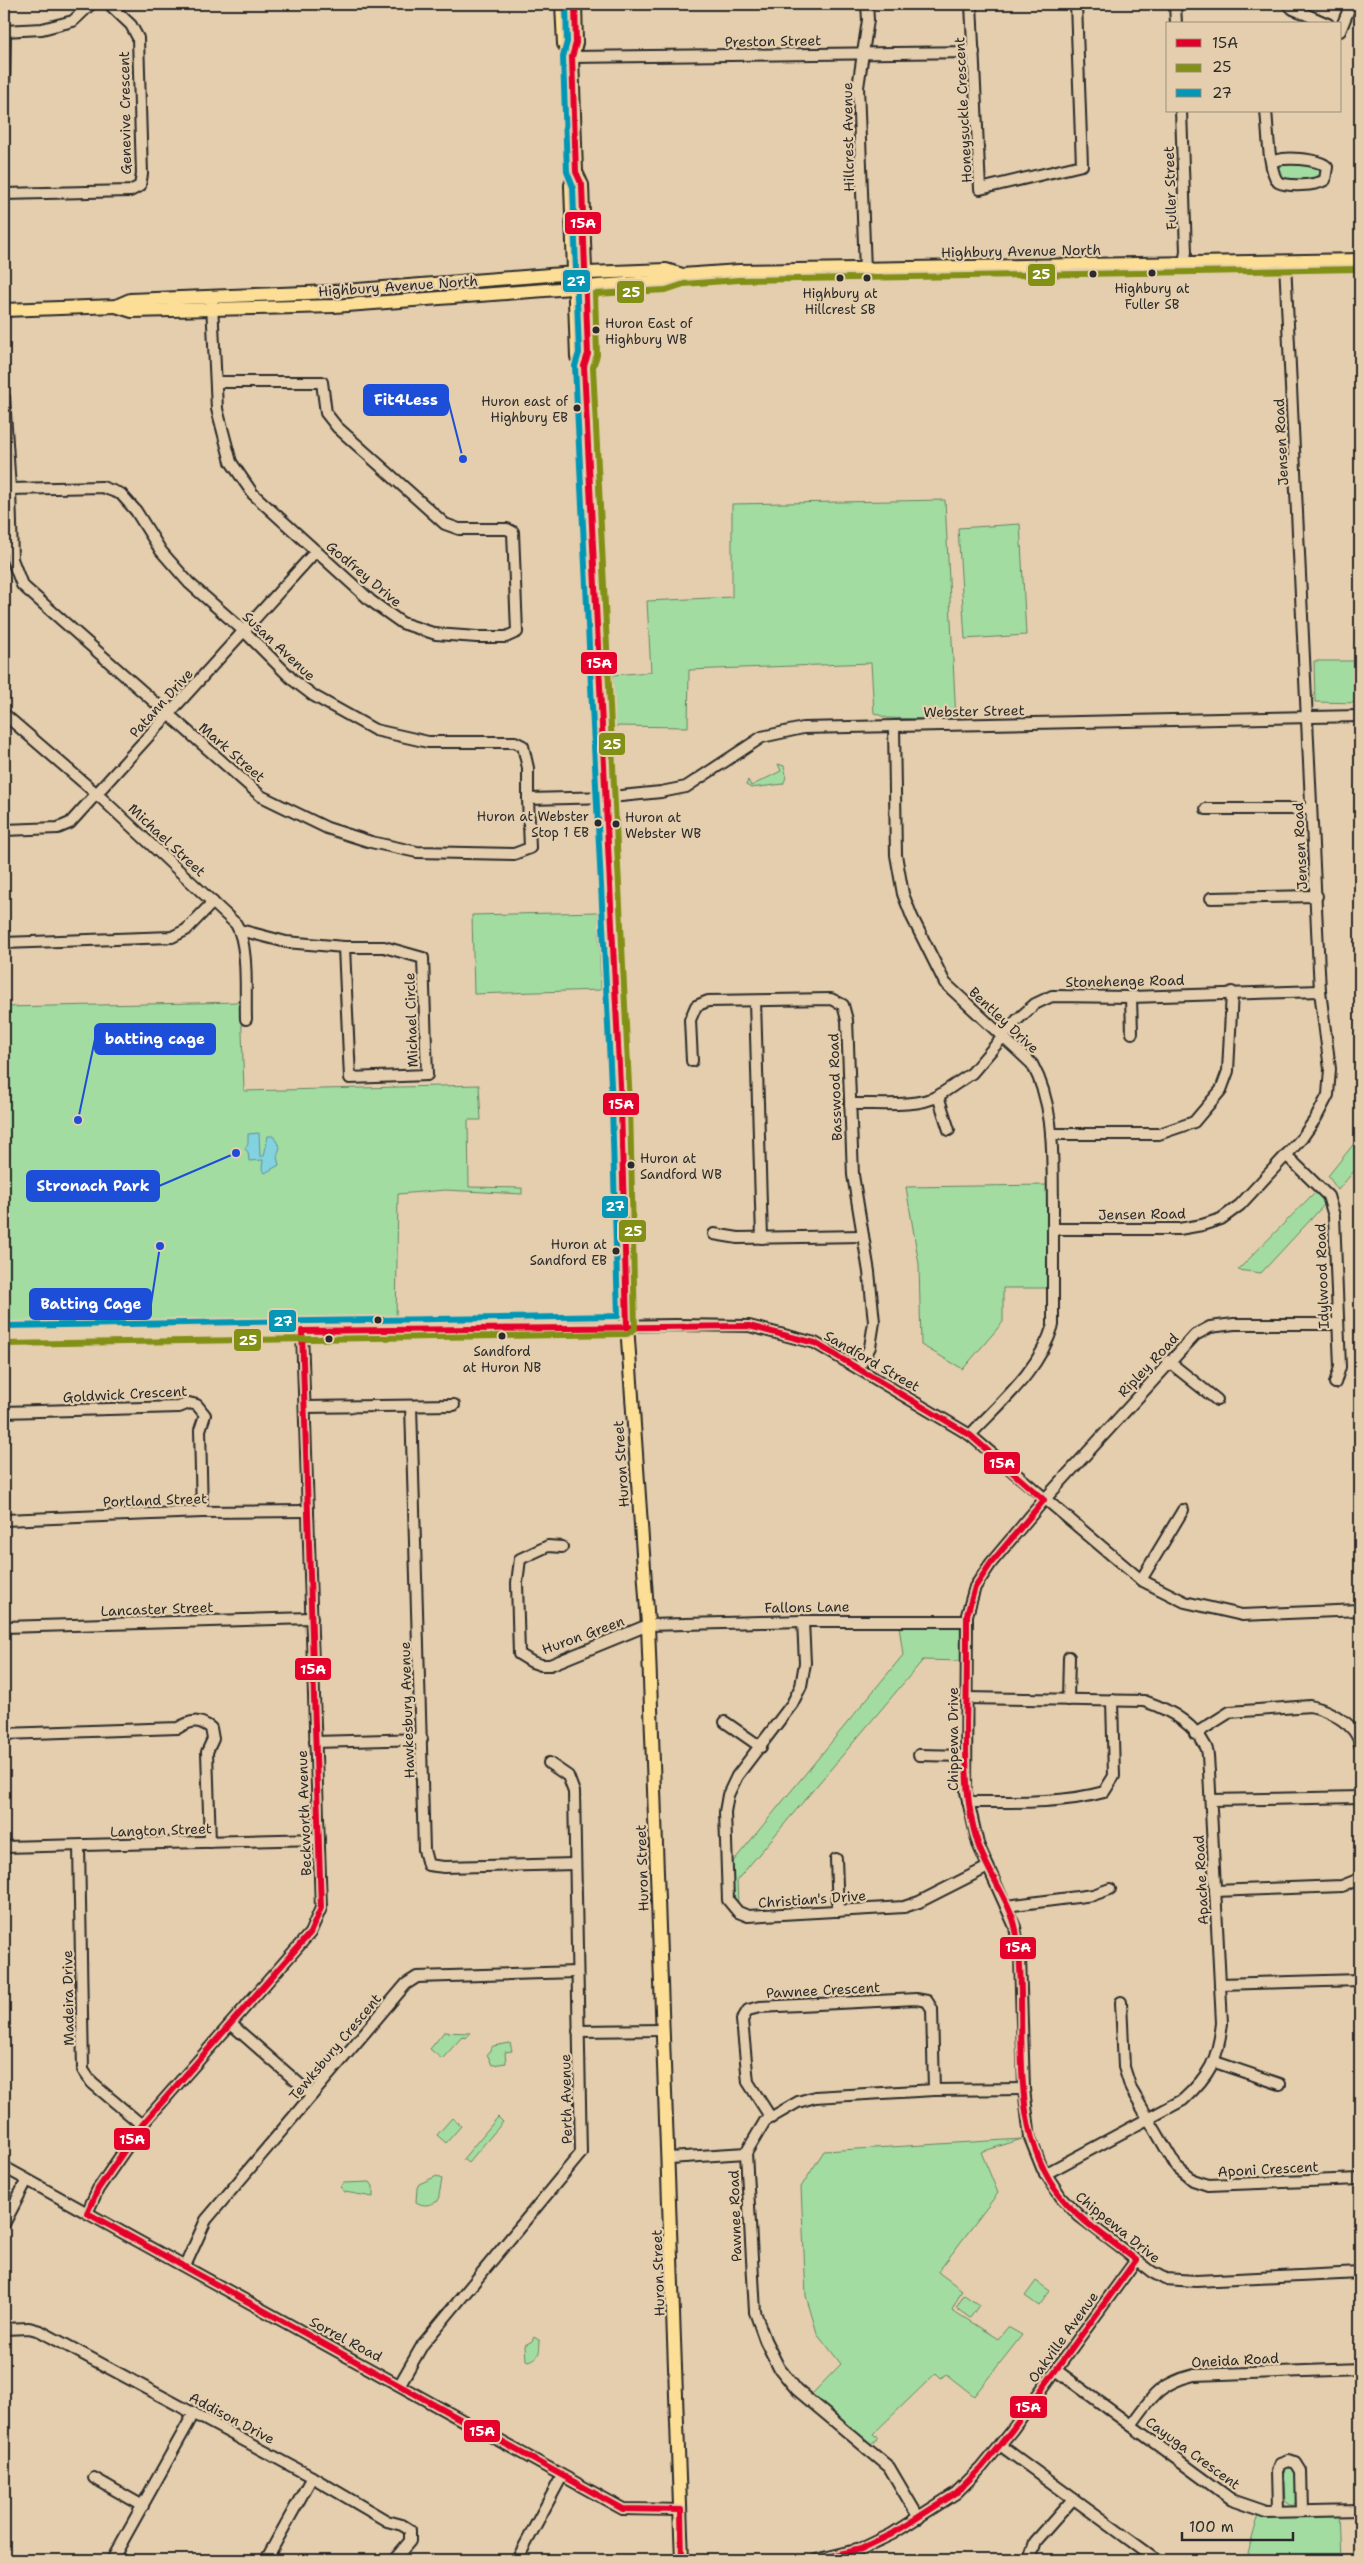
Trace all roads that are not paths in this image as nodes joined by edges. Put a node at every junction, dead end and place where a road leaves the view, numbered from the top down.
1 (91, 4) edge
2 (109, 4) edge
3 (562, 4) edge
4 (575, 4) edge
5 (867, 4) edge
6 (972, 4) edge
7 (1076, 4) edge
8 (1175, 4) edge
9 (1288, 4) edge
10 (1351, 4) edge
11 (1176, 22) edge
12 (1324, 22) edge
13 (1342, 25) edge
14 (5, 31) edge
15 (974, 52) junction
16 (863, 53) junction
17 (572, 57) junction
18 (4, 93) edge
19 (1181, 112) edge
20 (1266, 112) edge
21 (1272, 163) junction
22 (4, 194) edge
23 (1360, 260) edge
24 (1184, 262) junction
25 (1285, 262) junction
26 (865, 270) junction
27 (580, 280) junction
28 (212, 303) junction
29 (4, 310) edge
30 (217, 382) junction
31 (4, 397) edge
32 (10, 489) junction
33 (316, 551) junction
34 (245, 632) junction
35 (4, 714) edge
36 (168, 714) junction
37 (1360, 716) edge
38 (1308, 717) junction
39 (894, 726) junction
40 (98, 794) junction
41 (604, 797) junction
42 (528, 798) junction
43 (1206, 809) dead end
44 (1311, 809) junction
45 (4, 830) edge
46 (1317, 896) junction
47 (1210, 898) dead end
48 (214, 902) junction
49 (240, 930) junction
50 (4, 944) edge
51 (344, 947) junction
52 (1320, 991) junction
53 (1232, 992) junction
54 (1131, 997) junction
55 (755, 1002) junction
56 (246, 1019) dead end
57 (1132, 1033) dead end
58 (1004, 1037) junction
59 (692, 1061) dead end
60 (938, 1096) junction
61 (850, 1104) junction
62 (949, 1130) dead end
63 (1051, 1134) junction
64 (1286, 1155) junction
65 (1053, 1229) junction
66 (714, 1234) dead end
67 (863, 1236) junction
68 (762, 1238) junction
69 (1338, 1324) junction
70 (627, 1325) junction
71 (302, 1331) junction
72 (4, 1335) edge
73 (1168, 1361) junction
74 (860, 1368) junction
75 (1335, 1383) dead end
76 (1216, 1400) dead end
77 (454, 1405) dead end
78 (411, 1406) junction
79 (305, 1407) junction
80 (4, 1412) edge
81 (970, 1435) junction
82 (1044, 1500) junction
83 (1184, 1510) dead end
84 (202, 1512) junction
85 (308, 1512) junction
86 (4, 1520) edge
87 (562, 1547) dead end
88 (1141, 1580) junction
89 (1360, 1610) edge
90 (312, 1618) junction
91 (803, 1621) junction
92 (967, 1621) junction
93 (648, 1625) junction
94 (4, 1627) edge
95 (1069, 1657) dead end
96 (966, 1698) junction
97 (1068, 1700) junction
98 (1112, 1700) junction
99 (725, 1722) dead end
100 (4, 1734) edge
101 (1195, 1734) junction
102 (422, 1739) junction
103 (316, 1742) junction
104 (1360, 1745) edge
105 (761, 1747) junction
106 (919, 1755) dead end
107 (966, 1756) junction
108 (549, 1763) dead end
109 (1360, 1797) edge
110 (1211, 1800) junction
111 (968, 1802) junction
112 (319, 1839) junction
113 (210, 1842) junction
114 (79, 1846) junction
115 (4, 1847) edge
116 (836, 1858) dead end
117 (575, 1864) junction
118 (988, 1867) junction
119 (1360, 1876) edge
120 (1110, 1888) dead end
121 (1215, 1891) junction
122 (1006, 1906) junction
123 (838, 1911) junction
124 (577, 1972) junction
125 (1360, 1980) edge
126 (1220, 1984) junction
127 (1121, 2002) dead end
128 (231, 2024) junction
129 (663, 2030) junction
130 (578, 2031) junction
131 (1216, 2062) junction
132 (1280, 2084) dead end
133 (1024, 2089) junction
134 (934, 2090) junction
135 (312, 2095) junction
136 (771, 2118) junction
137 (1150, 2120) junction
138 (142, 2124) junction
139 (746, 2153) junction
140 (668, 2158) junction
141 (4, 2167) edge
142 (1045, 2174) junction
143 (1360, 2178) edge
144 (27, 2180) junction
145 (87, 2213) junction
146 (4, 2224) edge
147 (1136, 2260) junction
148 (185, 2266) junction
149 (1360, 2273) edge
150 (4, 2329) edge
151 (1360, 2369) edge
152 (1056, 2370) junction
153 (400, 2384) junction
154 (194, 2413) junction
155 (1131, 2425) junction
156 (1000, 2445) junction
157 (562, 2476) junction
158 (312, 2477) junction
159 (94, 2478) dead end
160 (1073, 2499) junction
161 (143, 2506) junction
162 (681, 2510) junction
163 (1360, 2510) edge
164 (1302, 2511) junction
165 (1278, 2512) junction
166 (919, 2518) junction
167 (112, 2560) edge
168 (266, 2560) edge
169 (394, 2560) edge
170 (517, 2560) edge
171 (682, 2560) edge
172 (816, 2560) edge
173 (1028, 2560) edge
174 (1156, 2560) edge

1 - 14 street
2 - 22 street, Genevive Crescent
3 - 17 main road, Huron Street
4 - 17 main road, Huron Street
5 - 16 street, Hillcrest Avenue
6 - 15 street, Honeysuckle Crescent
7 - 15 street, Honeysuckle Crescent
8 - 11 street
9 - 12 street
10 - 13 street
14 - 18 street
15 - 16 street, Preston Street
16 - 17 street, Preston Street
16 - 26 street, Hillcrest Avenue
17 - 27 main road, Huron Street
19 - 24 street, Fuller Street
20 - 21 street
21 - 21 street
23 - 25 main road, Highbury Avenue North
24 - 25 main road, Highbury Avenue North
24 - 26 main road, Highbury Avenue North
25 - 38 street, Jensen Road
26 - 27 main road, Highbury Avenue North
27 - 28 main road, Highbury Avenue North
27 - 41 main road, Huron Street
28 - 29 main road, Highbury Avenue North
28 - 30 street, Godfrey Drive
30 - 33 street, Godfrey Drive
30 - 33 street, Godfrey Drive
31 - 32 street, Mark Street
32 - 34 street, Susan Avenue
32 - 36 street, Mark Street
33 - 34 street, Patann Drive
34 - 36 street, Patann Drive
34 - 42 street, Susan Avenue
35 - 40 street, Michael Street
36 - 40 street, Patann Drive
36 - 42 street, Mark Street
37 - 38 street, Webster Street
38 - 39 street, Webster Street
38 - 44 street, Jensen Road
39 - 41 street, Webster Street
39 - 58 street, Bentley Drive
40 - 45 street, Patann Drive
40 - 48 street, Michael Street
41 - 42 street
41 - 70 main road, Huron Street
43 - 44 street
44 - 46 street, Jensen Road
46 - 47 street
46 - 52 street, Jensen Road
48 - 49 street, Michael Street
48 - 50 street
49 - 51 street, Michael Circle
49 - 56 street
51 - 51 street, Michael Circle
52 - 53 street, Stonehenge Road
52 - 64 street, Jensen Road
53 - 54 street, Stonehenge Road
53 - 63 street
54 - 57 street
54 - 58 street, Stonehenge Road
55 - 59 street, Basswood Road
55 - 61 street, Basswood Road
55 - 68 street
58 - 60 street, Stonehenge Road
58 - 63 street, Bentley Drive
60 - 61 street, Stonehenge Road
60 - 62 street
61 - 67 street, Basswood Road
63 - 65 street, Bentley Drive
64 - 65 street, Jensen Road
64 - 69 street, Idylwood Road
65 - 81 street, Bentley Drive
66 - 68 street
67 - 68 street
67 - 74 street, Basswood Road
69 - 73 street, Ripley Road
69 - 75 street, Idylwood Road
70 - 71 street, Sandford Street
70 - 74 street, Sandford Street
70 - 93 main road, Huron Street
71 - 72 street, Sandford Street
71 - 79 street, Beckworth Avenue
73 - 76 street
73 - 82 street, Ripley Road
74 - 81 street, Sandford Street
77 - 78 street
78 - 79 street
78 - 102 street, Hawkesbury Avenue
79 - 85 street, Beckworth Avenue
80 - 84 street, Goldwick Crescent
81 - 82 street, Sandford Street
82 - 88 street, Sandford Street
82 - 92 street, Chippewa Drive
83 - 88 street
84 - 85 street, Portland Street
84 - 86 street, Portland Street
85 - 90 street, Beckworth Avenue
87 - 93 street, Huron Green
88 - 89 street, Sandford Street
90 - 94 street, Lancaster Street
90 - 103 street, Beckworth Avenue
91 - 92 street, Fallons Lane
91 - 93 street, Fallons Lane
91 - 105 street, Christian's Drive
92 - 96 street, Chippewa Drive
93 - 129 main road, Huron Street
95 - 97 street
96 - 97 street, Apache Road
96 - 107 street, Chippewa Drive
97 - 98 street, Apache Road
98 - 101 street, Apache Road
98 - 111 street
99 - 105 street
100 - 113 street
101 - 104 street
101 - 110 street, Apache Road
102 - 103 street
102 - 117 street, Hawkesbury Avenue
103 - 112 street, Beckworth Avenue
105 - 123 street, Christian's Drive
106 - 107 street
107 - 111 street, Chippewa Drive
108 - 117 street, Perth Avenue
109 - 110 street
110 - 121 street, Apache Road
111 - 118 street, Chippewa Drive
112 - 113 street, Langton Street
112 - 128 street, Beckworth Avenue
113 - 114 street, Langton Street
114 - 115 street, Langton Street
114 - 138 street, Madeira Drive
116 - 123 street
117 - 124 street, Perth Avenue
118 - 122 street, Chippewa Drive
118 - 123 street, Christian's Drive
119 - 121 street
120 - 122 street
121 - 126 street, Apache Road
122 - 133 street, Chippewa Drive
124 - 130 street, Perth Avenue
124 - 135 street, Tewksbury Crescent
125 - 126 street
126 - 131 street, Apache Road
127 - 137 street, Aponi Crescent
128 - 135 street
128 - 138 street, Beckworth Avenue
129 - 130 street
129 - 140 main road, Huron Street
130 - 153 street, Perth Avenue
131 - 132 street
131 - 137 street, Apache Road
133 - 134 street, Pawnee Road
133 - 142 street, Chippewa Drive
134 - 136 street, Pawnee Road
134 - 136 street, Pawnee Crescent
135 - 148 street, Tewksbury Crescent
136 - 139 street, Pawnee Road
137 - 142 street, Apache Road
137 - 143 street, Aponi Crescent
138 - 145 street, Beckworth Avenue
139 - 140 street
139 - 166 street, Pawnee Road
140 - 162 main road, Huron Street
141 - 144 street, Sorrel Road
142 - 147 street, Chippewa Drive
144 - 145 street, Sorrel Road
144 - 146 street
145 - 148 street, Sorrel Road
147 - 149 street, Chippewa Drive
147 - 152 street, Oakville Avenue
148 - 153 street, Sorrel Road
150 - 154 street, Addison Drive
151 - 155 street, Oneida Road
152 - 155 street, Cayuga Crescent
152 - 156 street, Oakville Avenue
153 - 157 street, Sorrel Road
154 - 158 street, Addison Drive
154 - 161 street
155 - 165 street, Cayuga Crescent
156 - 160 street
156 - 166 street, Oakville Avenue
157 - 162 street, Sorrel Road
157 - 170 street
158 - 168 street
158 - 169 street, Addison Drive
159 - 161 street
160 - 173 street
160 - 174 street
161 - 167 street
162 - 171 main road, Huron Street
163 - 164 street, Cayuga Crescent
164 - 165 street, Cayuga Crescent
164 - 165 street
166 - 172 street, Oakville Avenue

